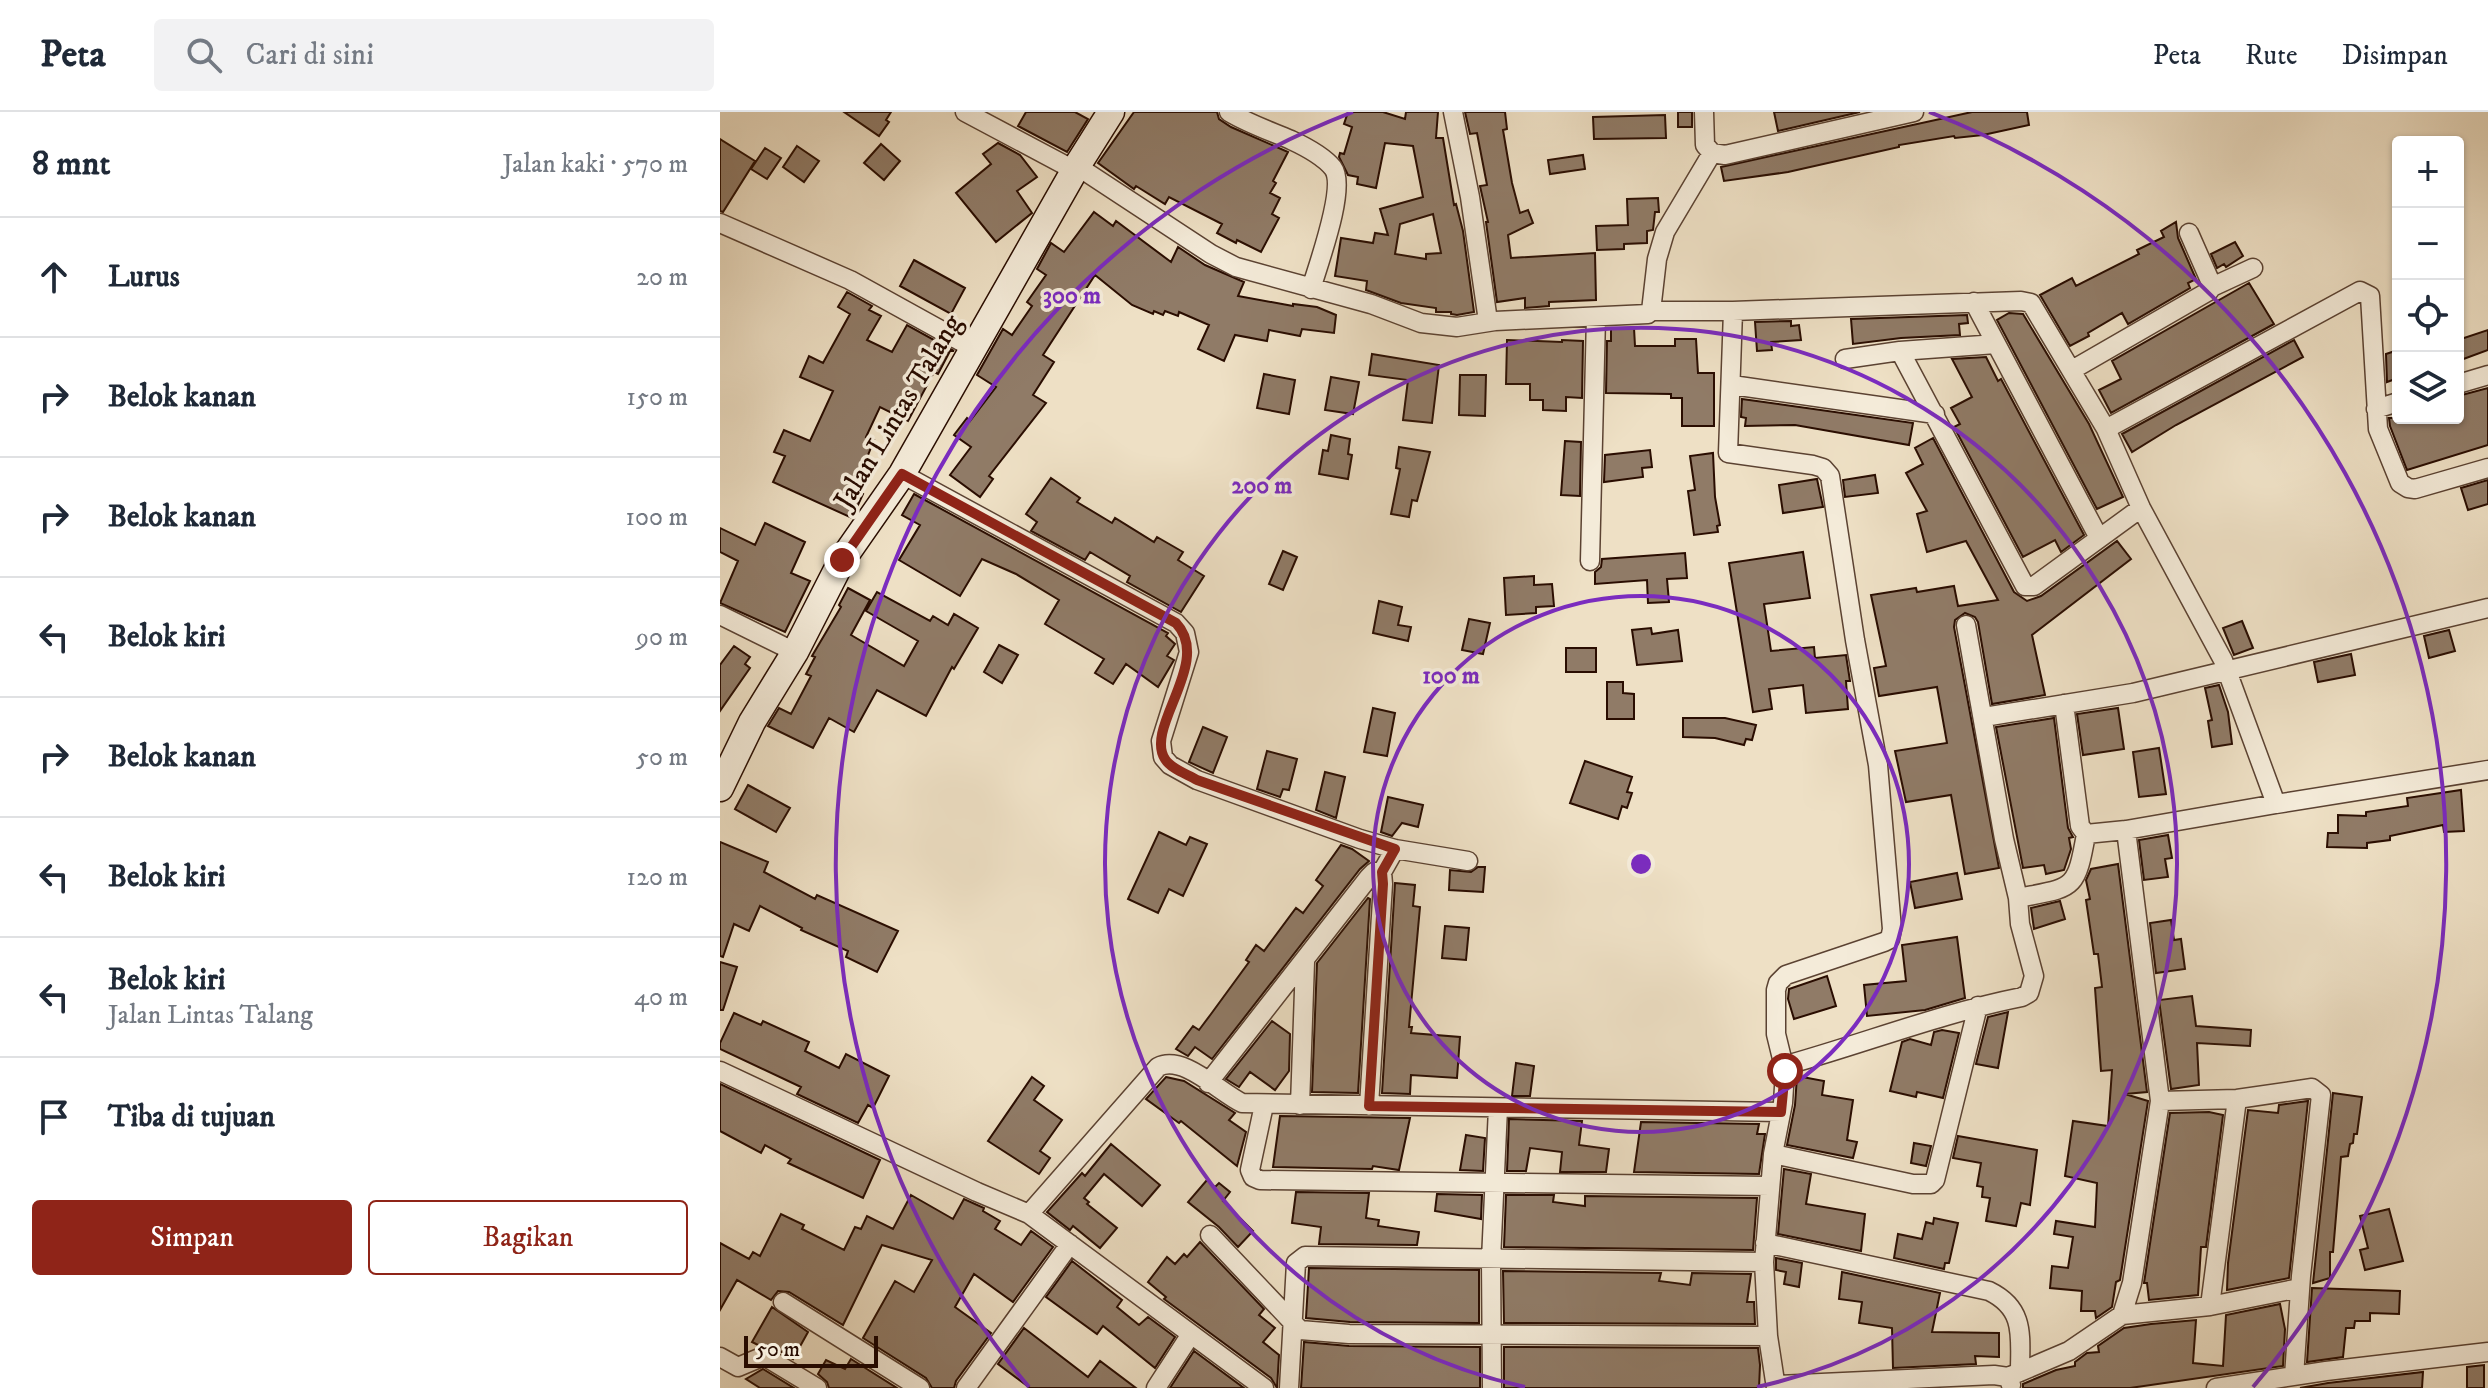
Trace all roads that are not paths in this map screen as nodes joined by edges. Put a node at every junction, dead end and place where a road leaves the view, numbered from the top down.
1 (965, 112) edge
2 (1111, 112) edge
3 (1229, 112) edge
4 (1453, 112) edge
5 (1704, 112) edge
6 (1914, 112) edge
7 (1712, 153) junction
8 (1075, 168) junction
9 (723, 232) edge
10 (2189, 233) dead end
11 (2253, 268) dead end
12 (2212, 287) junction
13 (1311, 289) junction
14 (1974, 302) junction
15 (1651, 311) junction
16 (1733, 311) junction
17 (1596, 317) junction
18 (1488, 321) junction
19 (1996, 344) junction
20 (973, 348) junction
21 (1900, 351) junction
22 (1845, 359) dead end
23 (2072, 370) junction
24 (2488, 375) edge
25 (2464, 382) edge
26 (1732, 385) junction
27 (2392, 404) edge
28 (2376, 409) junction
29 (1935, 414) junction
30 (2106, 429) junction
31 (2488, 468) edge
32 (902, 474) junction
33 (2141, 508) junction
34 (2099, 538) junction
35 (1590, 561) dead end
36 (2488, 608) edge
37 (720, 615) edge
38 (1966, 625) dead end
39 (795, 652) junction
40 (2227, 670) junction
41 (2064, 704) junction
42 (1984, 717) junction
43 (2488, 770) edge
44 (720, 788) edge
45 (2276, 804) junction
46 (2126, 830) junction
47 (2086, 834) junction
48 (1395, 849) junction
49 (1468, 861) dead end
50 (1382, 872) junction
51 (2018, 898) junction
52 (1305, 962) junction
53 (1978, 1006) junction
54 (720, 1071) edge
55 (1785, 1071) junction
56 (1208, 1083) junction
57 (2237, 1099) junction
58 (2160, 1101) junction
59 (1264, 1105) junction
60 (1300, 1105) junction
61 (1369, 1106) junction
62 (1498, 1108) junction
63 (1782, 1108) junction
64 (1773, 1154) junction
65 (1496, 1182) junction
66 (1770, 1186) junction
67 (1029, 1214) junction
68 (1210, 1235) dead end
69 (1070, 1244) junction
70 (1765, 1252) junction
71 (1491, 1260) junction
72 (2300, 1288) junction
73 (783, 1302) dead end
74 (2210, 1306) junction
75 (2122, 1315) junction
76 (1294, 1324) junction
77 (1191, 1334) junction
78 (1493, 1334) junction
79 (1768, 1336) junction
80 (2488, 1352) edge
81 (720, 1357) edge
82 (2294, 1376) junction
83 (2013, 1379) edge
84 (1776, 1386) edge
85 (1261, 1387) edge
86 (817, 1388) edge
87 (920, 1388) edge
88 (966, 1388) edge
89 (1156, 1388) edge
90 (1289, 1388) edge
91 (1492, 1388) edge
92 (2216, 1388) edge

1 - 8 street
2 - 8 street, Jalan Lintas Talang
3 - 13 street
4 - 18 street
5 - 7 street
6 - 7 street
7 - 15 street
8 - 13 street
8 - 20 street, Jalan Lintas Talang
9 - 20 street
10 - 12 street
11 - 12 street
12 - 23 street
13 - 18 street
14 - 16 street
14 - 19 street
14 - 23 street
15 - 16 street
15 - 17 street
16 - 26 street
17 - 18 street
17 - 35 street
19 - 21 street
19 - 34 street
20 - 32 street, Jalan Lintas Talang
21 - 22 street
21 - 29 street
23 - 30 street
24 - 25 street
26 - 29 street
26 - 55 street
27 - 28 street
28 - 30 street
28 - 31 street
29 - 34 street
30 - 33 street
32 - 39 street, Jalan Lintas Talang
32 - 48 street
33 - 34 street
33 - 40 street
36 - 40 street
37 - 39 street
38 - 42 street
39 - 44 street, Jalan Lintas Talang
40 - 41 street
40 - 45 street
41 - 42 street
41 - 47 street
42 - 51 street
43 - 45 street
45 - 46 street
46 - 47 street
46 - 58 street
47 - 51 street
48 - 49 street
48 - 50 street
50 - 52 street
50 - 61 street
51 - 53 street
52 - 56 street
52 - 60 street
53 - 55 street
53 - 64 street
54 - 67 street
55 - 63 street
56 - 59 street
56 - 67 street
57 - 58 street
57 - 72 street
57 - 74 street
58 - 75 street
59 - 60 street
59 - 65 street
60 - 61 street
61 - 62 street
62 - 63 street
62 - 65 street
63 - 64 street
64 - 66 street
65 - 66 street
65 - 71 street
66 - 70 street
67 - 69 street
68 - 76 street
69 - 77 street
69 - 88 street
70 - 71 street
70 - 79 street
70 - 83 street
71 - 76 street
71 - 78 street
72 - 74 street
72 - 82 street
73 - 87 street
74 - 75 street
75 - 83 street
76 - 78 street
76 - 90 street
77 - 85 street
77 - 89 street
78 - 79 street
78 - 91 street
79 - 84 street
80 - 82 street
81 - 86 street
82 - 92 street
83 - 84 street

